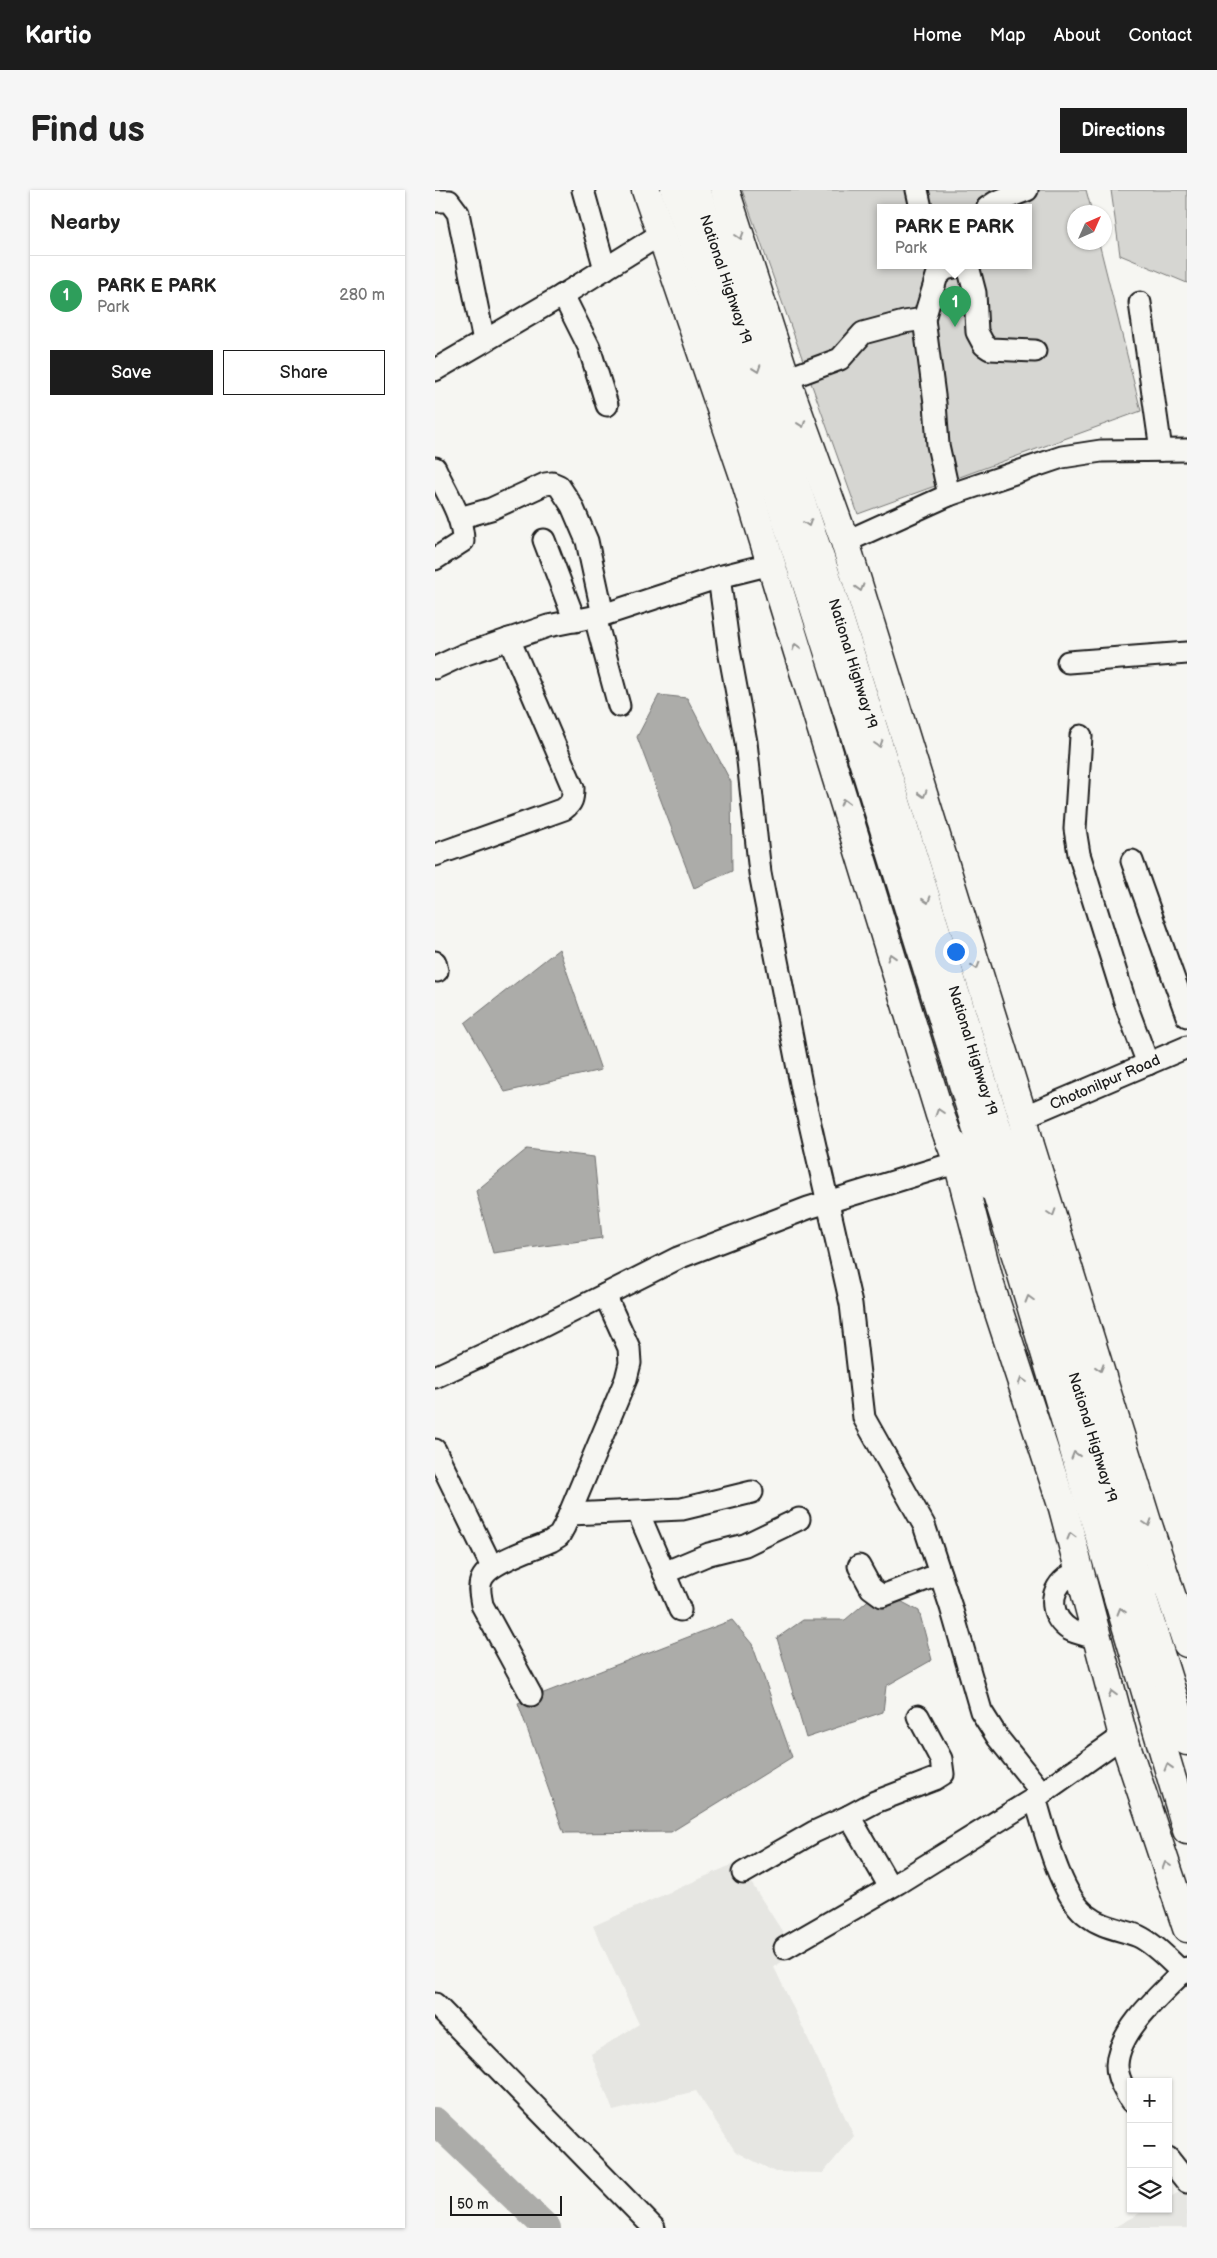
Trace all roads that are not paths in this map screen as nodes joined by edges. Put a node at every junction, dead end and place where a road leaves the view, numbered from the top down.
1 (583, 190) edge
2 (646, 190) edge
3 (675, 190) edge
4 (696, 190) edge
5 (725, 190) edge
6 (917, 190) edge
7 (1027, 190) edge
8 (435, 201) edge
9 (920, 204) edge
10 (993, 204) edge
11 (661, 234) junction
12 (605, 269) junction
13 (945, 269) edge
14 (969, 269) edge
15 (563, 295) junction
16 (1140, 303) dead end
17 (924, 319) junction
18 (484, 341) junction
19 (1035, 351) dead end
20 (435, 370) edge
21 (786, 379) junction
22 (607, 405) dead end
23 (1161, 450) junction
24 (1187, 450) edge
25 (435, 468) edge
26 (949, 495) junction
27 (459, 518) junction
28 (544, 540) dead end
29 (845, 542) junction
30 (435, 559) edge
31 (771, 564) junction
32 (719, 577) junction
33 (591, 618) junction
34 (509, 639) junction
35 (1187, 653) edge
36 (1068, 662) dead end
37 (435, 666) edge
38 (619, 706) dead end
39 (1081, 736) dead end
40 (435, 855) edge
41 (1132, 861) dead end
42 (1187, 1016) edge
43 (1187, 1047) edge
44 (1148, 1064) junction
45 (1026, 1130) junction
46 (953, 1150) junction
47 (1007, 1191) junction
48 (827, 1202) junction
49 (605, 1294) junction
50 (435, 1377) edge
51 (435, 1450) edge
52 (752, 1492) dead end
53 (638, 1512) junction
54 (570, 1514) junction
55 (799, 1519) dead end
56 (859, 1566) dead end
57 (492, 1567) junction
58 (664, 1573) junction
59 (940, 1574) junction
60 (1166, 1579) junction
61 (1137, 1583) junction
62 (680, 1610) dead end
63 (1187, 1643) edge
64 (531, 1694) dead end
65 (918, 1716) dead end
66 (1123, 1736) junction
67 (1187, 1742) edge
68 (1039, 1796) junction
69 (849, 1816) junction
70 (1187, 1830) edge
71 (743, 1873) dead end
72 (890, 1887) junction
73 (1187, 1928) edge
74 (785, 1948) dead end
75 (1185, 1970) edge
76 (435, 2004) edge
77 (1127, 2095) edge
78 (1172, 2163) edge
79 (1187, 2182) edge
80 (654, 2228) edge

1 - 12 street
2 - 11 main road
3 - 47 main road
4 -> 47 main road, National Highway 19
5 -> 21 main road
6 - 9 street
7 - 10 street
8 - 18 street
11 - 12 street
11 - 31 main road
12 - 15 street
13 - 17 street
14 - 19 street
15 - 18 street
15 - 22 street
16 - 23 street
17 - 21 street
17 - 26 street
18 - 20 street
21 -> 29 main road
23 - 24 street
23 - 26 street
25 - 27 street
26 - 29 street
27 - 30 street
27 - 33 street
28 - 33 street
29 -> 45 main road
31 - 32 street
46 -> 31 main road
32 - 33 street
32 - 48 street
33 - 34 street
33 - 38 street
34 - 37 street
34 - 40 street
35 - 36 street
39 - 44 street
41 - 42 street
43 - 44 street, Chotonilpur Road
44 - 45 street, Chotonilpur Road
45 - 47 main road
45 -> 60 main road
46 - 47 main road
46 - 48 street
66 -> 46 main road
47 - 61 main road, National Highway 19
70 -> 47 main road
48 - 49 street
48 - 59 street
49 - 50 street
49 - 54 street
51 - 57 street
52 - 53 street
53 - 54 street
53 - 58 street
54 - 57 street
55 - 58 street
56 - 59 street
57 - 64 street
58 - 62 street
59 - 68 street
60 - 61 main road
60 - 63 main road
61 - 67 main road, National Highway 19
65 - 69 street
66 - 68 street
73 -> 66 main road
68 - 72 street
68 - 75 street
69 - 71 street
69 - 72 street
72 - 74 street
75 - 77 street
76 - 80 street
78 - 79 street

